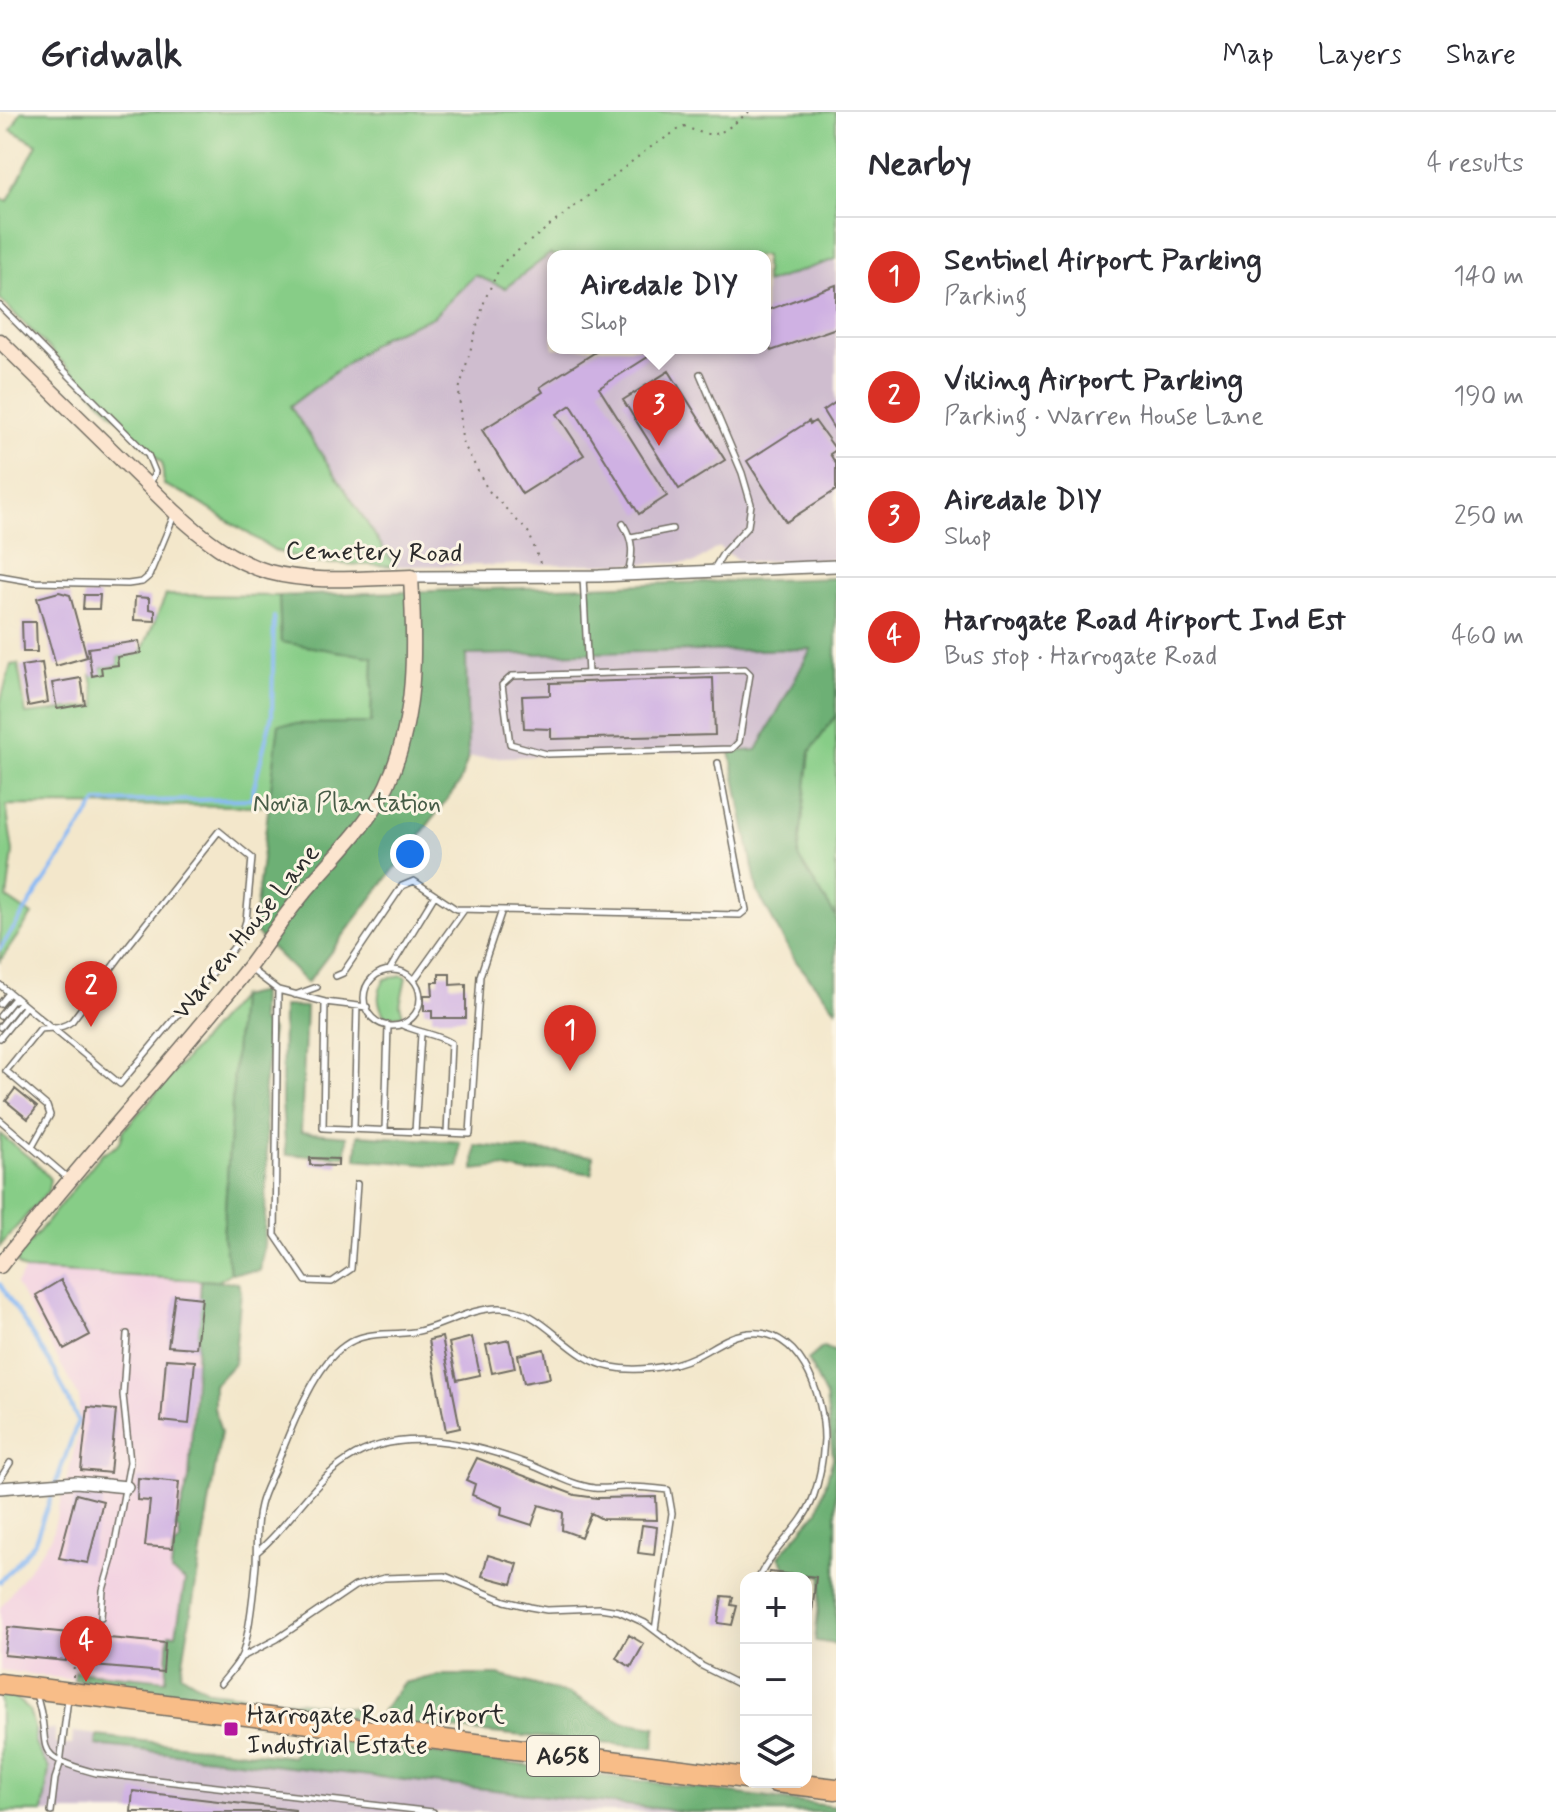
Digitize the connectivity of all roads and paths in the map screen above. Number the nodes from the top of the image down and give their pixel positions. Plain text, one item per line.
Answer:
1 (749, 112) edge
2 (0, 306) edge
3 (0, 341) edge
4 (700, 374) dead end
5 (149, 486) junction
6 (175, 512) junction
7 (623, 524) dead end
8 (672, 529) dead end
9 (631, 537) junction
10 (836, 566) edge
11 (712, 571) junction
12 (628, 575) junction
13 (0, 576) edge
14 (583, 576) junction
15 (411, 577) junction
16 (540, 577) junction
17 (588, 674) junction
18 (718, 763) dead end
19 (435, 895) junction
20 (465, 909) junction
21 (502, 910) junction
22 (248, 967) junction
23 (390, 970) junction
24 (336, 976) dead end
25 (414, 980) junction
26 (317, 987) dead end
27 (278, 990) junction
28 (10, 995) edge
29 (294, 995) junction
30 (325, 1002) junction
31 (0, 1004) edge
32 (357, 1006) junction
33 (367, 1007) junction
34 (0, 1016) edge
35 (401, 1024) junction
36 (388, 1025) junction
37 (0, 1027) edge
38 (51, 1028) junction
39 (421, 1034) junction
40 (0, 1038) edge
41 (0, 1063) edge
42 (7, 1070) junction
43 (0, 1120) edge
44 (354, 1129) junction
45 (385, 1130) junction
46 (415, 1132) junction
47 (447, 1133) junction
48 (32, 1147) junction
49 (70, 1180) junction
50 (357, 1184) dead end
51 (3, 1262) edge
52 (127, 1334) dead end
53 (10, 1463) dead end
54 (0, 1479) edge
55 (127, 1487) junction
56 (0, 1488) edge
57 (256, 1553) junction
58 (762, 1572) edge
59 (78, 1614) dead end
60 (101, 1617) dead end
61 (655, 1630) junction
62 (242, 1657) junction
63 (0, 1684) edge
64 (221, 1684) dead end
65 (740, 1685) edge
66 (33, 1688) junction
67 (70, 1694) junction
68 (60, 1764) junction
69 (740, 1777) edge
70 (812, 1785) edge
71 (836, 1789) edge
72 (51, 1812) edge
73 (433, 1812) edge

1 - 16 path
2 - 5 lane
3 - 5 street, Cemetery Road
4 - 11 lane
5 - 6 street, Cemetery Road
6 - 13 lane
6 - 15 street, Cemetery Road
7 - 9 lane
8 - 9 lane
9 - 12 lane
10 - 11 street, Cemetery Road
11 - 12 street, Cemetery Road
12 - 14 street, Cemetery Road
14 - 16 street, Cemetery Road
14 - 17 lane
15 - 16 street, Cemetery Road
15 - 22 street, Warren House Lane
17 - 17 lane
18 - 21 lane
19 - 20 lane
19 - 23 lane
19 - 24 lane
20 - 21 lane
20 - 25 lane
21 - 47 lane
22 - 27 lane
22 - 49 street, Warren House Lane
23 - 25 lane
23 - 33 lane
25 - 35 lane
26 - 29 lane
27 - 29 lane
27 - 50 lane
28 - 31 lane
28 - 34 lane
28 - 37 lane
28 - 38 lane
28 - 40 lane
29 - 30 lane
30 - 32 lane
30 - 44 lane
32 - 33 lane
32 - 44 lane
33 - 36 lane
35 - 36 lane
35 - 39 lane
36 - 45 lane
38 - 38 lane
38 - 42 lane
39 - 46 lane
39 - 47 lane
41 - 42 lane
42 - 48 lane
43 - 48 lane
44 - 45 lane
45 - 46 lane
46 - 47 lane
48 - 49 lane
49 - 51 street, Warren House Lane
52 - 55 lane
53 - 54 lane
55 - 56 street
55 - 60 lane
57 - 58 lane
57 - 61 lane
57 - 62 lane
59 - 67 path
61 - 62 lane
61 - 65 lane
62 - 64 lane
63 - 66 highway, A658
66 - 67 highway, A658
66 - 68 lane
67 - 68 lane
67 - 69 highway, A658
68 - 72 lane
68 - 73 lane
70 - 71 highway

